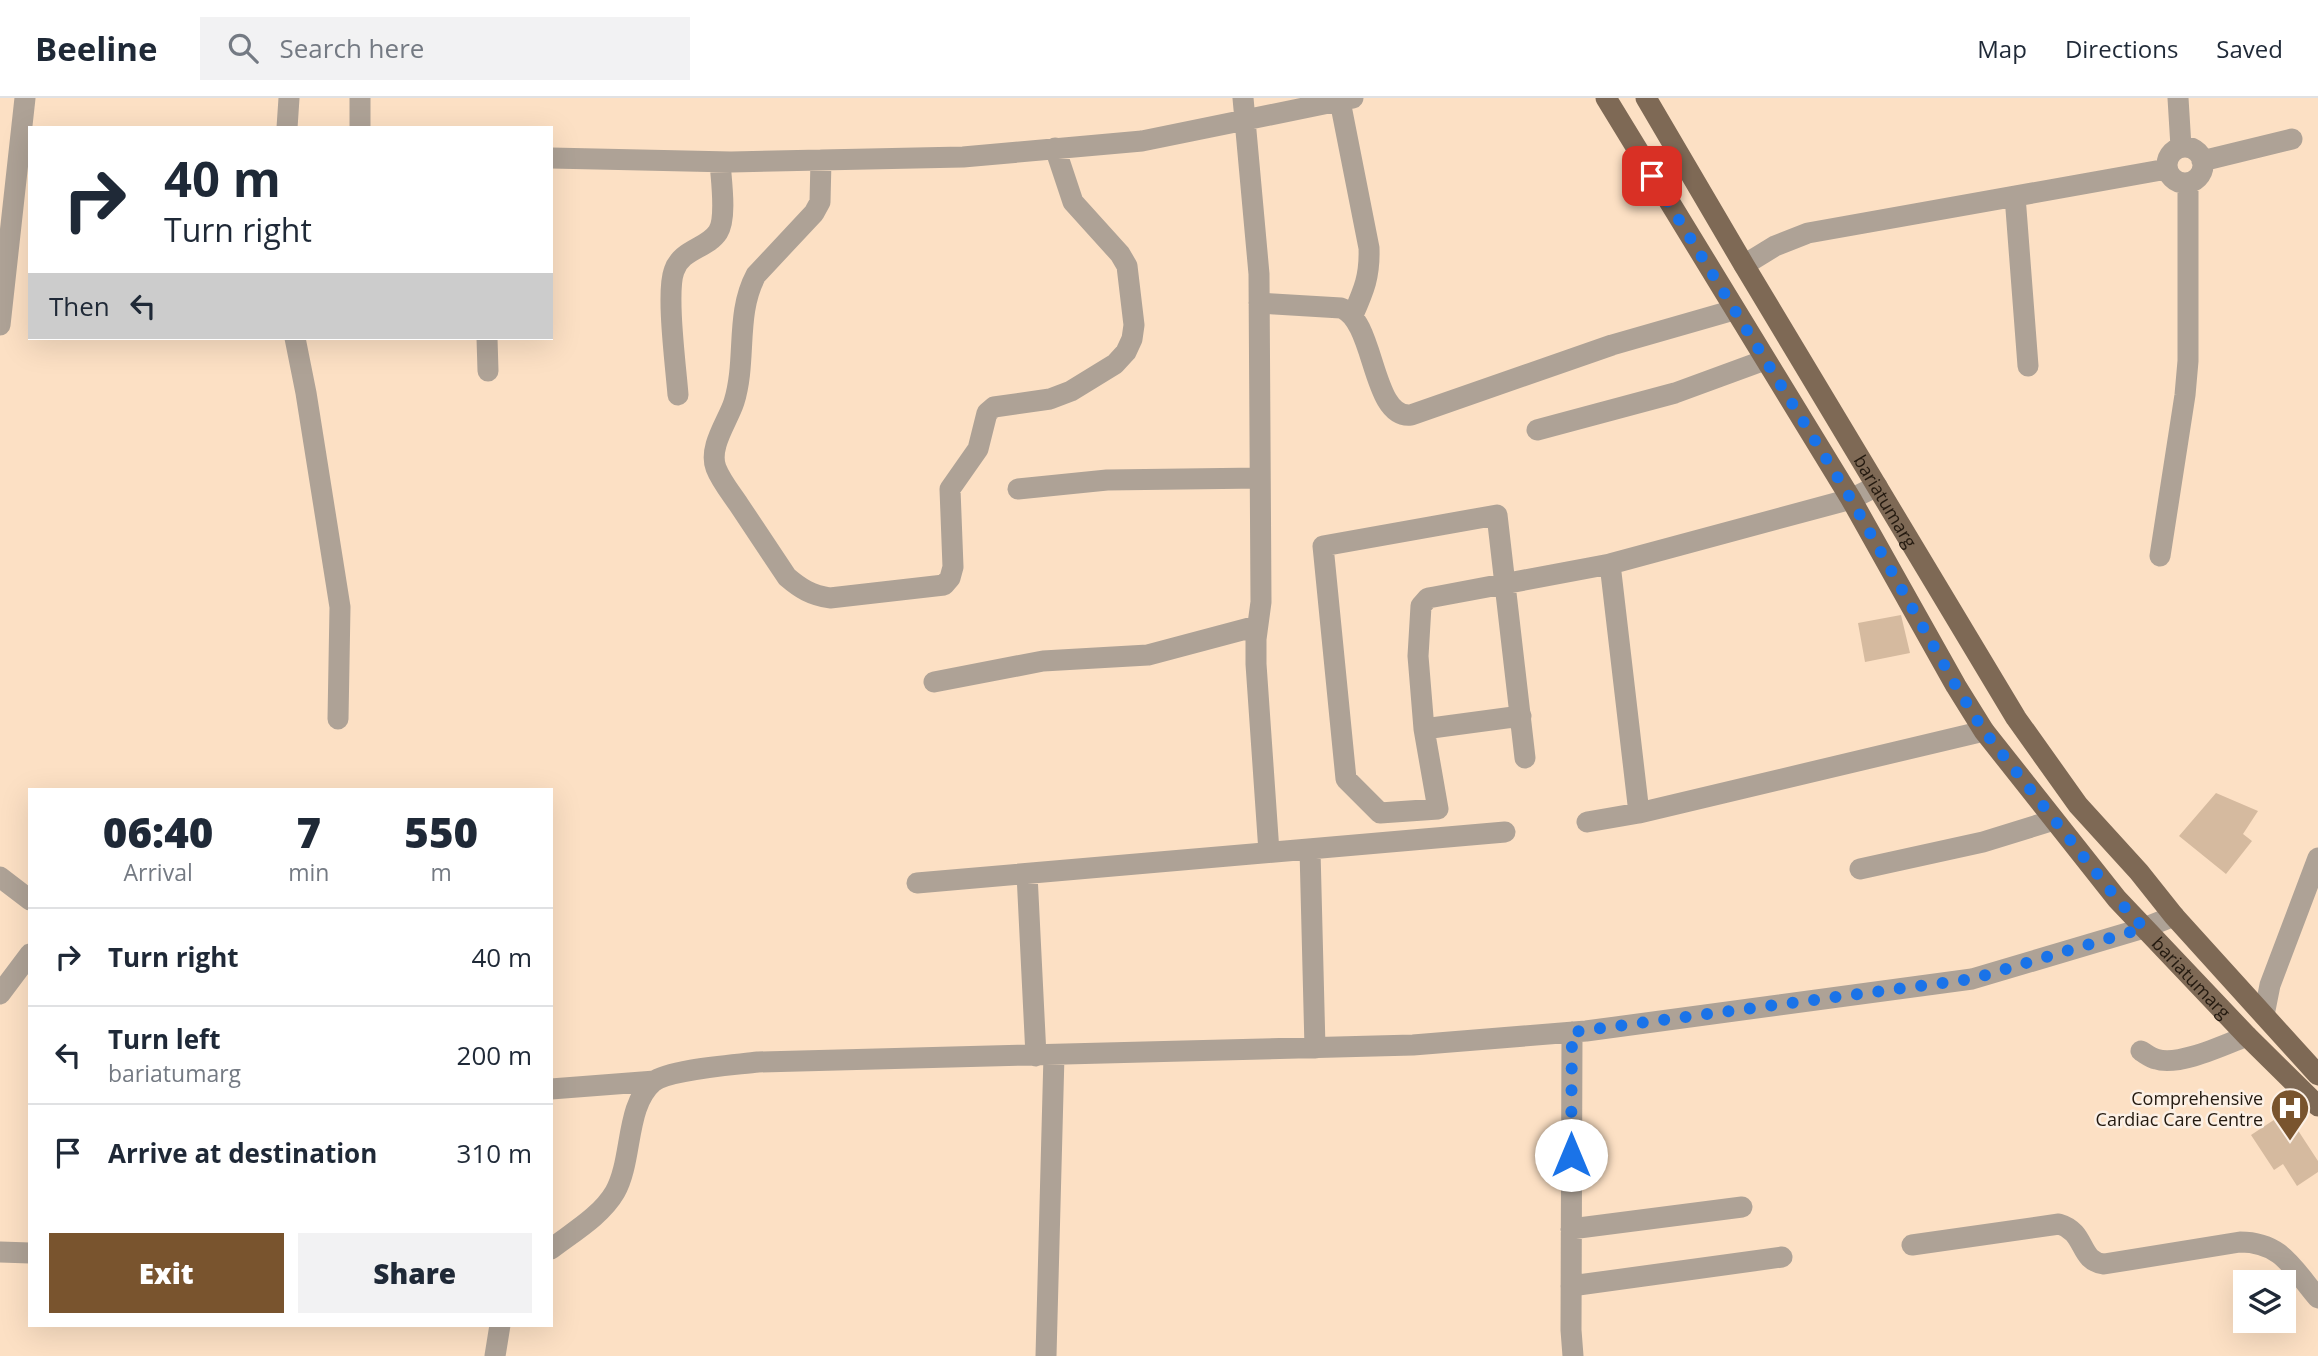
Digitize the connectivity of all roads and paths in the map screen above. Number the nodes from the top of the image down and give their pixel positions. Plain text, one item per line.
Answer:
1 (25, 98) edge
2 (289, 98) edge
3 (360, 98) edge
4 (1243, 98) edge
5 (1606, 98) edge
6 (1646, 98) edge
7 (2178, 98) edge
8 (1347, 100) edge
9 (1244, 121) junction
10 (287, 126) edge
11 (360, 126) edge
12 (2292, 139) dead end
13 (2181, 147) junction
14 (1055, 148) junction
15 (553, 158) edge
16 (821, 160) junction
17 (2202, 161) junction
18 (720, 162) junction
19 (2167, 169) junction
20 (2188, 183) junction
21 (2015, 196) junction
22 (1744, 265) junction
23 (1259, 303) junction
24 (1734, 310) junction
25 (1353, 315) junction
26 (0, 325) edge
27 (295, 340) edge
28 (487, 340) edge
29 (1765, 360) junction
30 (2028, 366) dead end
31 (488, 371) dead end
32 (678, 396) dead end
33 (1536, 430) dead end
34 (1260, 478) junction
35 (1877, 486) junction
36 (1018, 489) dead end
37 (1851, 499) junction
38 (2160, 556) dead end
39 (1610, 564) junction
40 (1506, 583) junction
41 (1257, 626) junction
42 (934, 682) dead end
43 (1521, 716) junction
44 (338, 719) dead end
45 (1424, 729) junction
46 (1984, 731) junction
47 (1525, 758) dead end
48 (1639, 813) junction
49 (2054, 820) junction
50 (1587, 822) dead end
51 (1505, 832) dead end
52 (1310, 850) junction
53 (1269, 852) junction
54 (2318, 858) edge
55 (1860, 869) dead end
56 (1027, 874) junction
57 (0, 877) edge
58 (917, 883) dead end
59 (28, 898) edge
60 (2174, 916) junction
61 (2144, 928) junction
62 (28, 957) edge
63 (0, 994) edge
64 (2264, 1015) junction
65 (1572, 1032) junction
66 (2247, 1037) junction
67 (1315, 1048) junction
68 (2141, 1051) dead end
69 (1045, 1056) junction
70 (2318, 1075) edge
71 (655, 1081) junction
72 (553, 1089) edge
73 (2318, 1106) edge
74 (1742, 1207) dead end
75 (1571, 1229) junction
76 (1913, 1245) dead end
77 (553, 1247) edge
78 (28, 1248) edge
79 (0, 1252) edge
80 (1782, 1256) dead end
81 (1571, 1286) junction
82 (2318, 1298) edge
83 (500, 1327) edge
84 (495, 1356) edge
85 (1046, 1356) edge
86 (1573, 1356) edge

1 - 26 street
2 - 10 street
3 - 11 street
4 - 9 street
5 - 24 main road, bariatumarg
6 - 22 main road, bariatumarg
7 - 13 street
8 - 9 street
8 - 25 street
9 - 14 street
9 - 23 street
12 - 17 street
13 - 17 street
13 - 19 street
14 - 16 street
14 - 16 street
15 - 18 street
16 - 18 street
17 - 20 street
18 - 32 street
19 - 20 street
19 - 21 street
20 - 38 street
21 - 22 street
21 - 30 street
22 - 35 main road, bariatumarg
23 - 25 street
23 - 34 street
24 - 25 street
24 - 29 main road, bariatumarg
27 - 44 street
28 - 31 street
29 - 33 street
29 - 37 main road, bariatumarg
34 - 36 street
34 - 41 street
35 - 37 street
35 - 60 main road, bariatumarg
37 - 39 street
37 - 46 main road, bariatumarg
39 - 40 street
39 - 48 street
40 - 43 street
40 - 45 street
40 - 45 street
41 - 42 street
41 - 53 street
43 - 45 street
43 - 47 street
46 - 48 street
46 - 49 main road, bariatumarg
48 - 50 street
49 - 55 street
49 - 61 main road, bariatumarg
51 - 52 street
52 - 53 street
52 - 67 street
53 - 56 street
54 - 64 street
56 - 58 street
56 - 69 street
57 - 59 street
60 - 61 street
60 - 64 main road, bariatumarg
61 - 65 street
61 - 66 main road, bariatumarg
62 - 63 street
64 - 70 main road, bariatumarg
65 - 67 street
65 - 75 street
66 - 68 street
66 - 73 main road, bariatumarg
67 - 69 street
69 - 71 street
69 - 85 street
71 - 72 street
71 - 77 street
74 - 75 street
75 - 81 street
76 - 82 street
78 - 79 street
80 - 81 street
81 - 86 street
83 - 84 street

